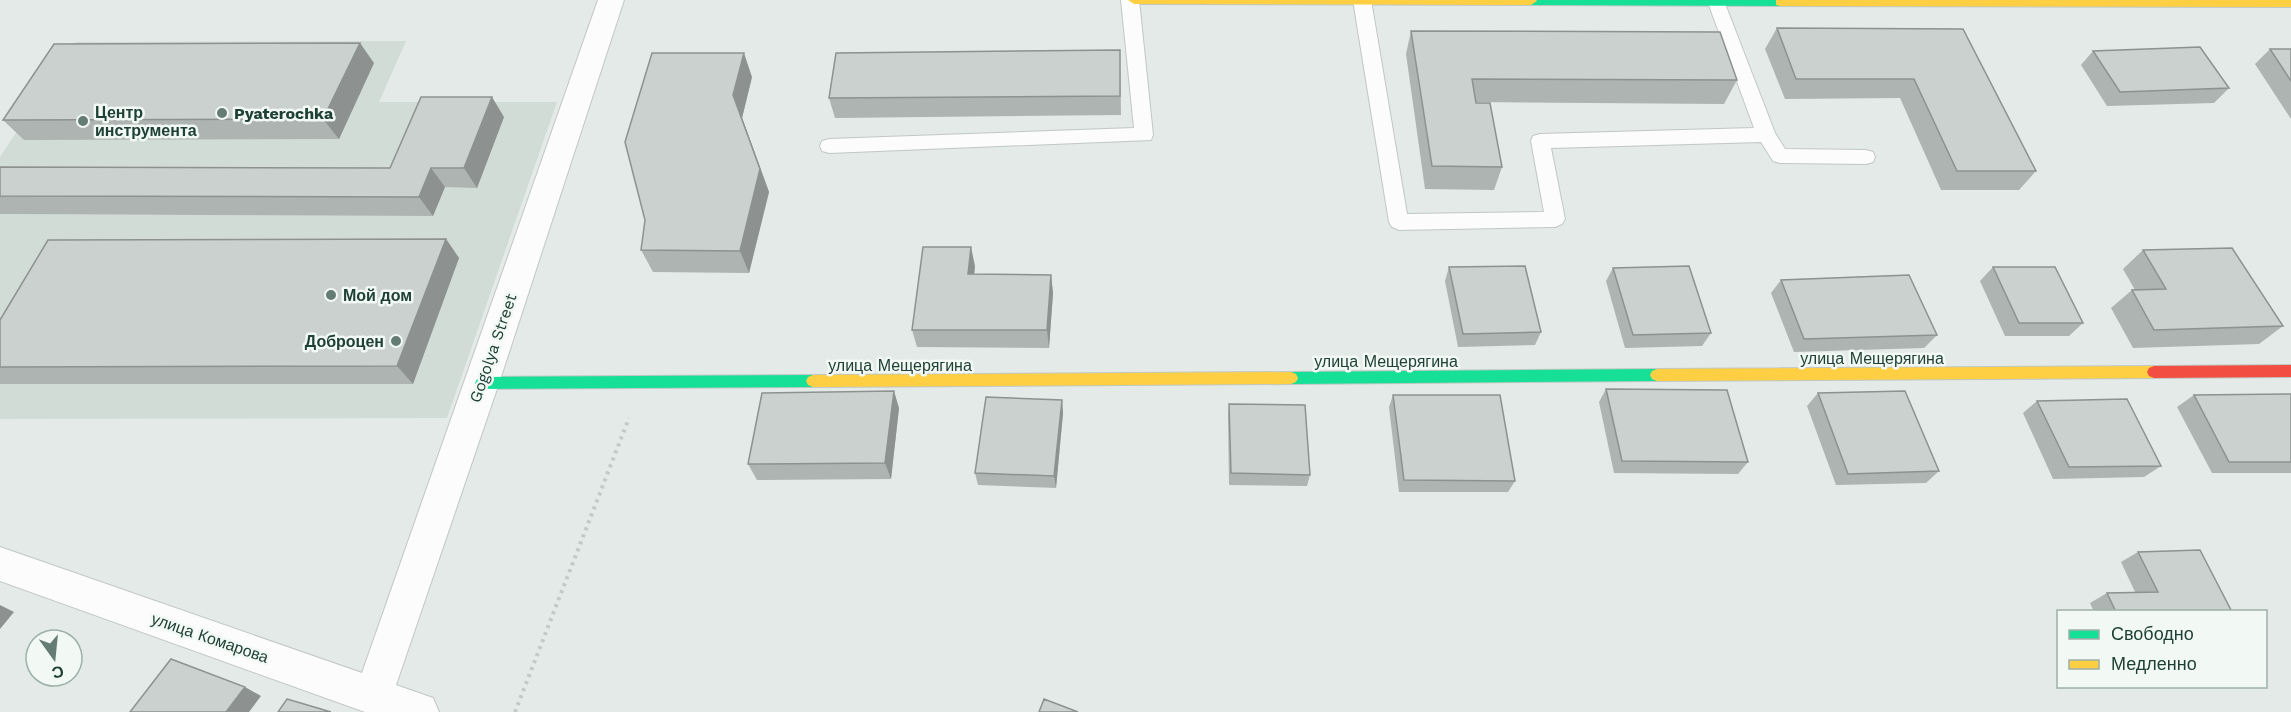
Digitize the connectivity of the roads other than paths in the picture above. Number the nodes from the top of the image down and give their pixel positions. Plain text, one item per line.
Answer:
1 (611, 0) edge
2 (1132, 0) edge
3 (1343, 0) edge
4 (1362, 0) edge
5 (1715, 1) edge
6 (1983, 1) edge
7 (2291, 3) edge
8 (1766, 135) junction
9 (829, 146) dead end
10 (1866, 157) dead end
11 (2291, 371) edge
12 (482, 383) junction
13 (0, 564) edge
14 (373, 696) junction
15 (419, 712) edge

1 - 12 street, Gogolya Street
2 - 3 street
2 - 9 lane
3 - 4 street
4 - 5 street
4 - 8 lane
5 - 6 street
5 - 8 lane
6 - 7 street
8 - 10 lane
11 - 12 street, улица Мещерягина
12 - 14 street, Gogolya Street
13 - 14 street, улица Комарова
14 - 15 street, улица Комарова

